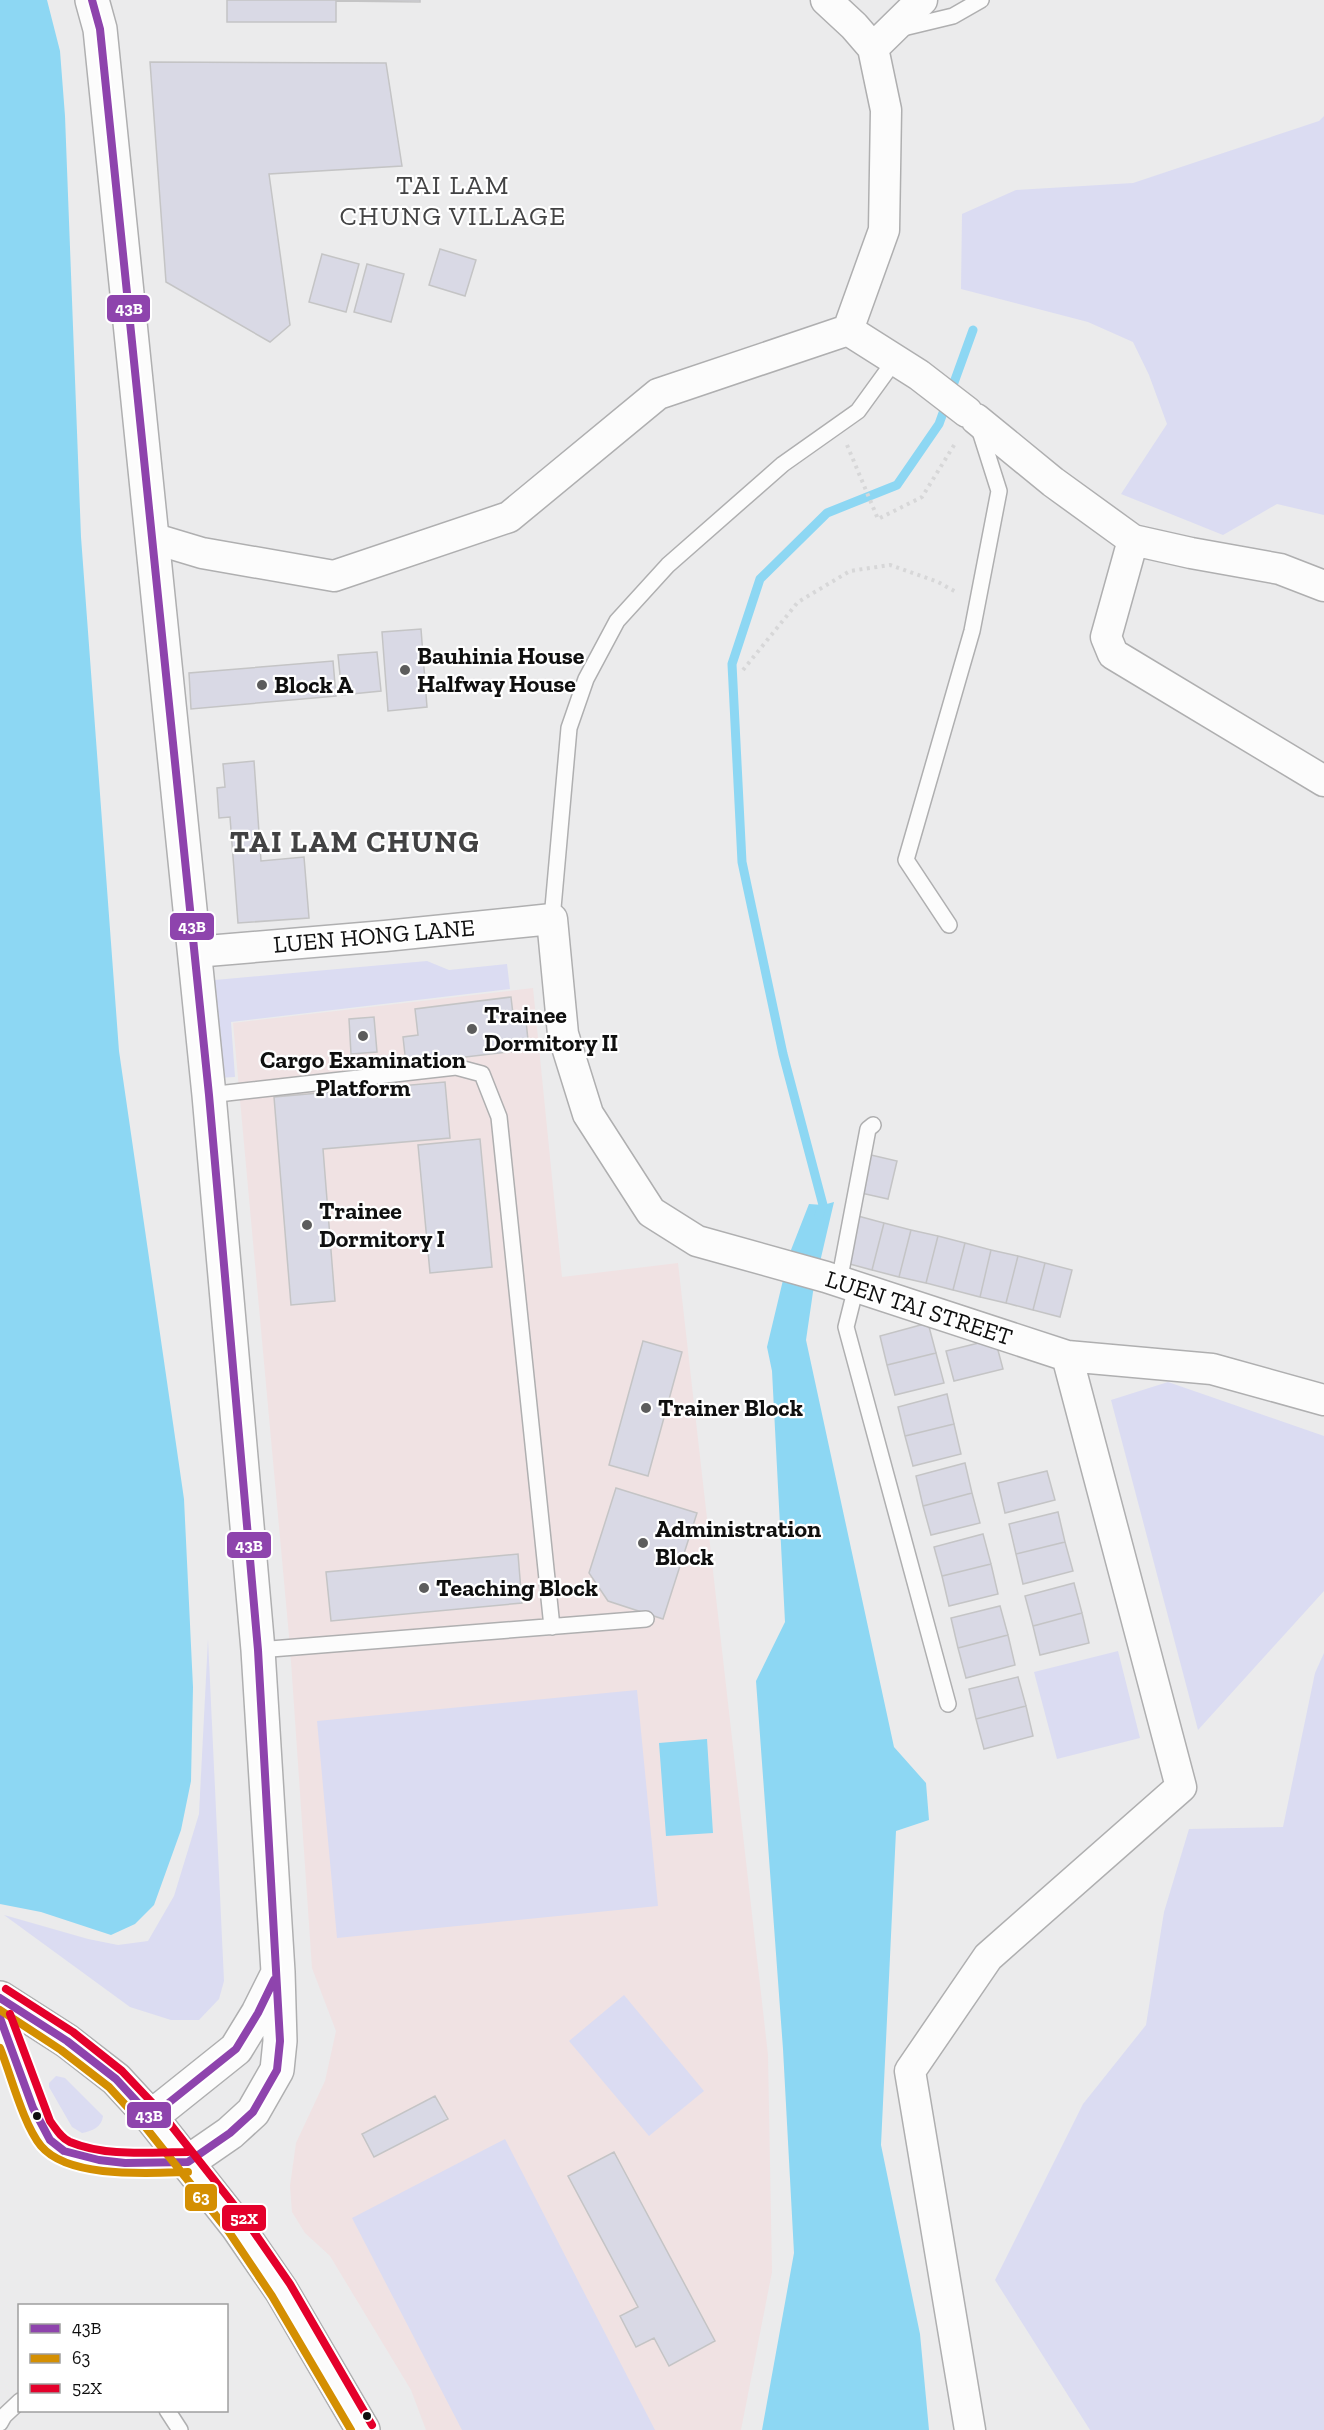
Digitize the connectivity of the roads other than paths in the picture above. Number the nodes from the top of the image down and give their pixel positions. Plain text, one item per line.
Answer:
1 (92, 0) edge
2 (826, 0) edge
3 (922, 0) edge
4 (981, 0) edge
5 (882, 40) junction
6 (848, 330) junction
7 (907, 368) junction
8 (974, 420) junction
9 (152, 538) junction
10 (1133, 540) junction
11 (1324, 586) edge
12 (1324, 781) edge
13 (552, 919) junction
14 (949, 925) dead end
15 (195, 952) junction
16 (209, 1095) junction
17 (873, 1125) dead end
18 (840, 1282) junction
19 (1067, 1356) junction
20 (1324, 1401) edge
21 (646, 1619) dead end
22 (552, 1627) junction
23 (258, 1650) junction
24 (948, 1704) dead end
25 (278, 1972) junction
26 (0, 1998) edge
27 (0, 2019) edge
28 (151, 2117) junction
29 (188, 2162) junction
30 (18, 2403) edge
31 (168, 2412) edge
32 (0, 2423) edge
33 (180, 2430) edge
34 (363, 2430) edge
35 (970, 2430) edge

1 - 9 street
2 - 5 street
3 - 5 street
4 - 5 lane
5 - 6 street
6 - 7 street
6 - 9 street
7 - 8 street
7 - 13 lane
8 - 10 street
8 - 14 lane
9 - 15 street
10 - 11 street
10 - 12 street
13 - 15 street, LUEN HONG LANE
13 - 18 street, LUEN TAI STREET
15 - 16 street
16 - 22 lane
16 - 23 street
17 - 18 lane
18 - 19 street, LUEN TAI STREET
18 - 24 lane
19 - 20 street, LUEN TAI STREET
19 - 35 street
21 - 22 lane
22 - 23 lane
23 - 25 street
25 - 28 street
25 - 29 street
26 - 28 street
27 - 29 lane
28 - 29 street
29 - 34 street
30 - 32 lane
31 - 33 lane

